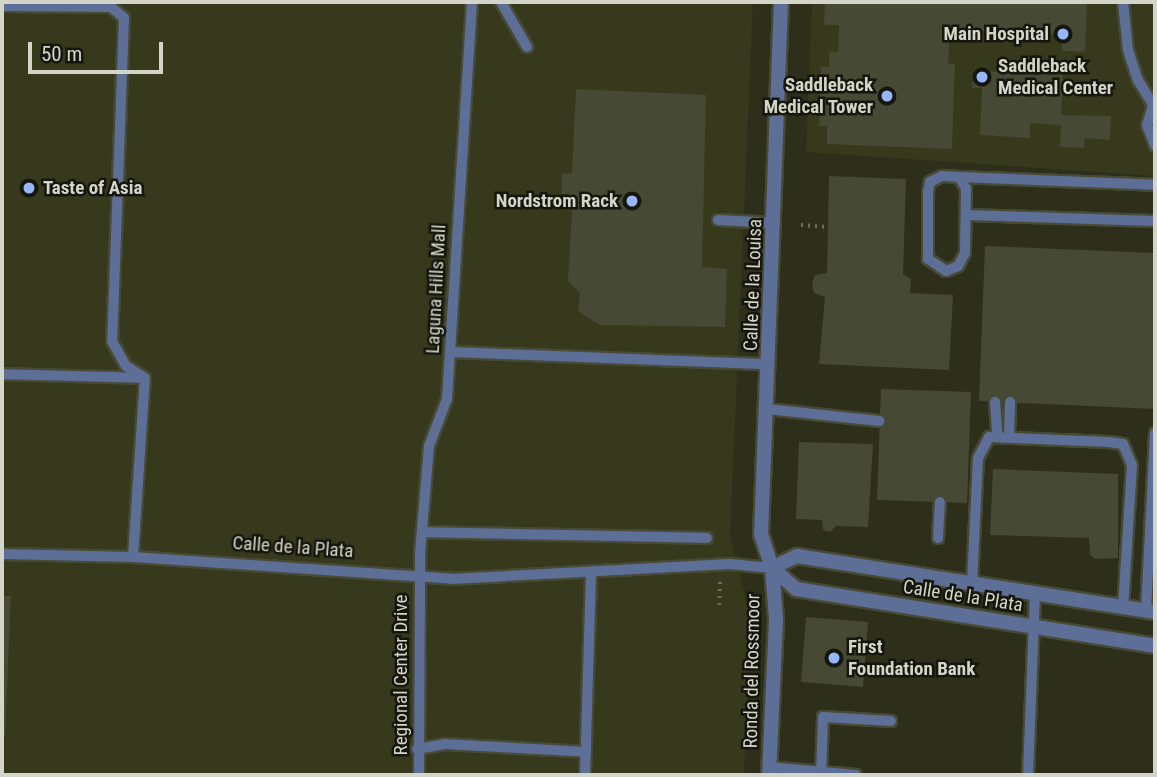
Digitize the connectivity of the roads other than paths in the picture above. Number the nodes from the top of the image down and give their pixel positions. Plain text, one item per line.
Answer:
1 (472, 2) edge
2 (501, 2) edge
3 (781, 2) edge
4 (1123, 2) edge
5 (2, 6) edge
6 (527, 47) dead end
7 (1154, 101) edge
8 (1155, 146) edge
9 (959, 177) junction
10 (1155, 185) edge
11 (967, 215) junction
12 (718, 220) dead end
13 (1155, 221) edge
14 (775, 223) junction
15 (450, 352) junction
16 (769, 364) junction
17 (2, 374) edge
18 (145, 378) junction
19 (995, 402) dead end
20 (1010, 402) dead end
21 (767, 409) junction
22 (879, 421) dead end
23 (1155, 433) edge
24 (1003, 435) junction
25 (940, 502) dead end
26 (423, 532) junction
27 (707, 538) dead end
28 (939, 538) dead end
29 (2, 554) edge
30 (133, 557) junction
31 (772, 568) junction
32 (591, 572) junction
33 (419, 574) junction
34 (972, 584) junction
35 (1035, 592) junction
36 (1123, 608) junction
37 (1151, 611) edge
38 (1033, 626) junction
39 (1155, 646) edge
40 (891, 721) dead end
41 (418, 749) junction
42 (586, 752) junction
43 (769, 771) edge
44 (419, 775) edge
45 (585, 775) edge
46 (821, 775) edge
47 (856, 775) edge
48 (1028, 775) edge

1 - 15 lane, Laguna Hills Mall
2 - 6 lane
3 - 14 street, Calle de la Louisa
4 - 7 lane
5 - 18 lane
7 - 8 lane
9 - 10 lane
9 - 11 lane
9 - 11 lane
11 - 13 lane
12 - 14 lane
14 - 16 street, Calle de la Louisa
15 - 16 lane
15 - 26 lane, Laguna Hills Mall
16 - 21 street, Calle de la Louisa
17 - 18 lane
18 - 30 lane
19 - 24 lane
20 - 24 lane
21 - 22 lane
21 - 31 street, Calle de la Louisa
23 - 37 lane
24 - 34 lane
24 - 36 lane
25 - 28 lane
26 - 27 lane
26 - 33 lane, Laguna Hills Mall
29 - 30 lane, Calle de la Plata
30 - 33 lane, Calle de la Plata
31 - 32 lane, Calle de la Plata
31 - 34 street, Calle de la Plata
31 - 38 street, Calle de la Plata
31 - 43 street, Ronda del Rossmoor
32 - 33 lane, Calle de la Plata
32 - 42 lane
33 - 41 lane, Regional Center Drive
34 - 35 street, Calle de la Plata
35 - 36 street, Calle de la Plata
35 - 38 lane
36 - 37 street, Calle de la Plata
38 - 39 street, Calle de la Plata
38 - 48 lane
40 - 46 lane
41 - 42 lane
41 - 44 lane, Regional Center Drive
42 - 45 lane
43 - 46 lane
46 - 47 lane

